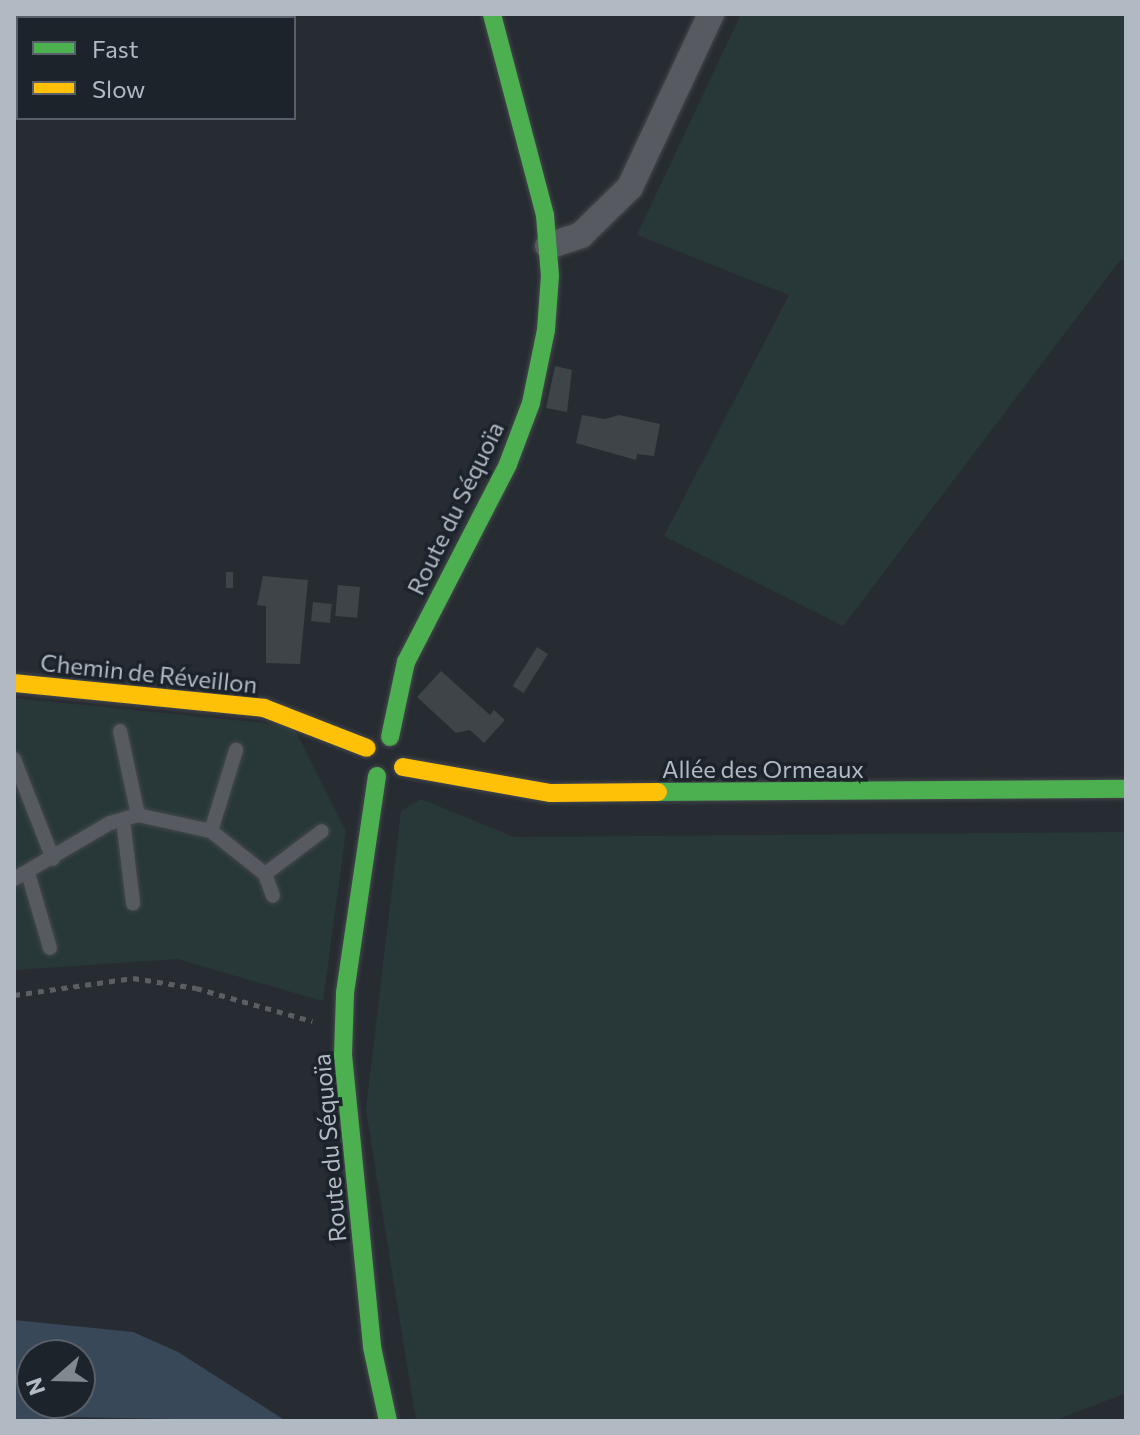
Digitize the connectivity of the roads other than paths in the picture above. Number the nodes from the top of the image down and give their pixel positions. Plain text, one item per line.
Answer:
1 (492, 14) edge
2 (711, 14) edge
3 (548, 246) junction
4 (14, 683) edge
5 (120, 731) dead end
6 (390, 737) junction
7 (367, 748) junction
8 (236, 750) dead end
9 (14, 759) edge
10 (403, 767) junction
11 (377, 776) junction
12 (1126, 789) edge
13 (130, 817) junction
14 (211, 831) junction
15 (322, 831) dead end
16 (53, 859) junction
17 (265, 874) junction
18 (21, 876) edge
19 (273, 896) dead end
20 (133, 903) dead end
21 (50, 948) dead end
22 (388, 1421) edge

1 - 3 street, Route du Séquoïa
2 - 3 street
3 - 6 street, Route du Séquoïa
4 - 7 street, Chemin de Réveillon
5 - 13 lane
6 - 7 street
6 - 10 street
7 - 11 street
8 - 14 lane
9 - 16 lane
10 - 11 street
10 - 12 street, Allée des Ormeaux
11 - 22 street, Route du Séquoïa
13 - 14 lane
13 - 16 lane
13 - 20 lane
14 - 17 lane
15 - 17 lane
16 - 18 lane
17 - 19 lane
18 - 21 lane

